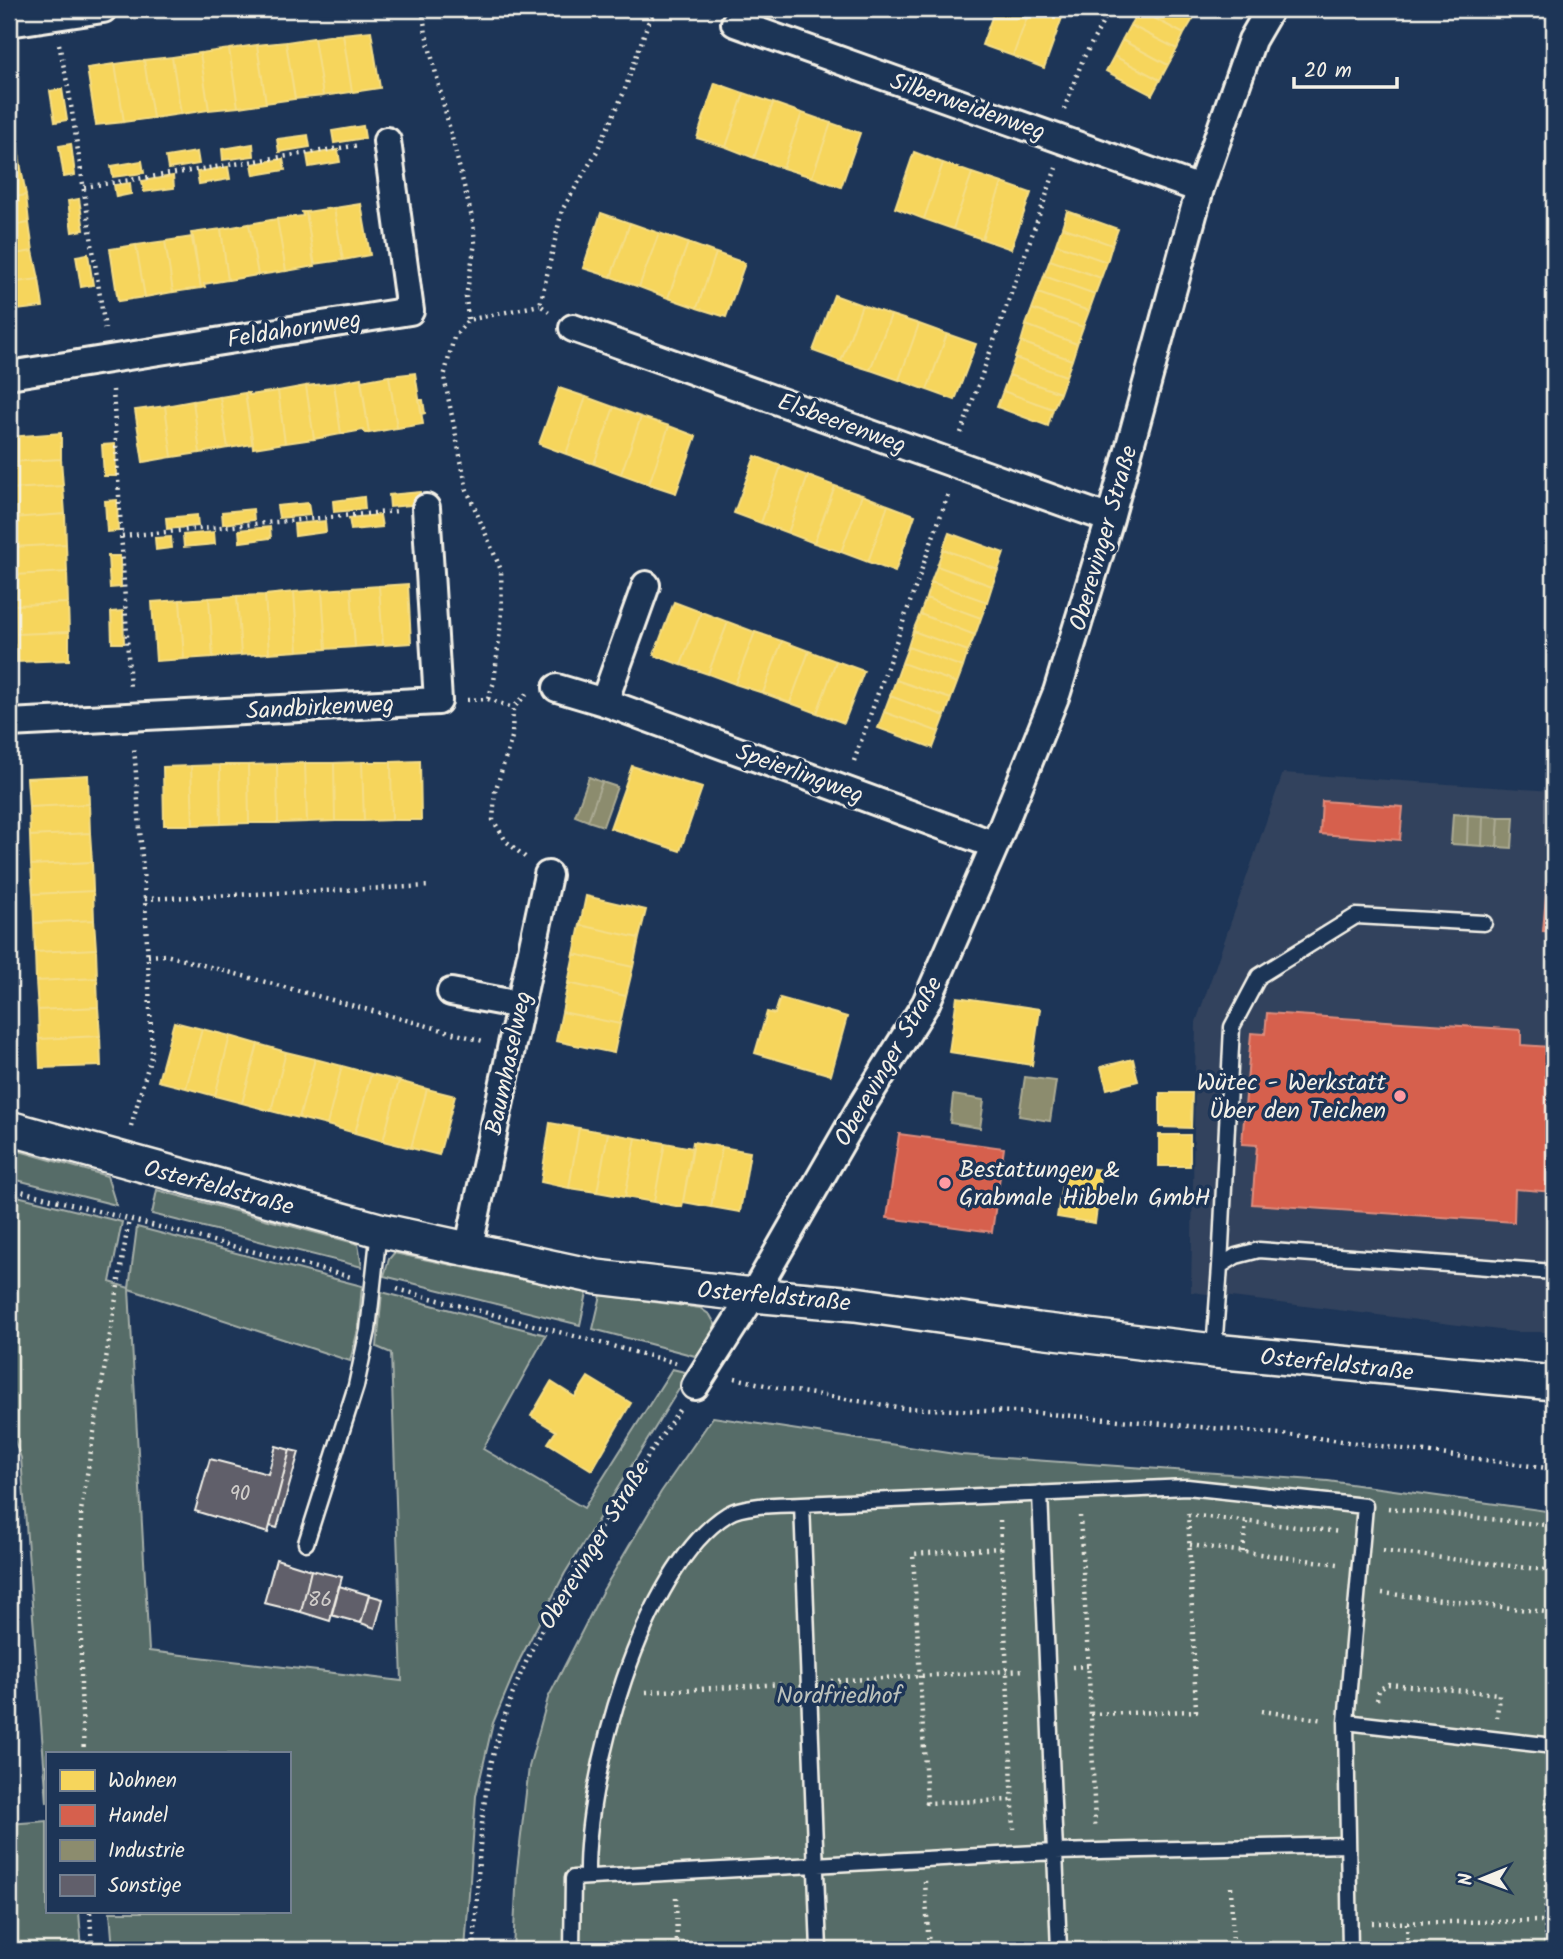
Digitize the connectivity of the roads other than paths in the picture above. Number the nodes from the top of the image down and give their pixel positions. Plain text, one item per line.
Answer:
1 (103, 9) edge
2 (1270, 9) edge
3 (9, 23) edge
4 (735, 23) dead end
5 (387, 141) road end
6 (1200, 189) junction
7 (573, 328) road end
8 (9, 375) edge
9 (416, 509) road end
10 (1110, 519) junction
11 (646, 585) dead end
12 (557, 688) dead end
13 (604, 702) junction
14 (9, 723) edge
15 (995, 845) junction
16 (548, 876) road end
17 (1484, 923) dead end
18 (452, 992) dead end
19 (520, 1005) junction
20 (9, 1128) edge
21 (379, 1230) junction
22 (468, 1251) junction
23 (1220, 1266) junction
24 (1554, 1272) edge
25 (753, 1295) junction
26 (1214, 1351) junction
27 (700, 1378) road end
28 (1554, 1383) edge
29 (1040, 1493) junction
30 (802, 1504) junction
31 (306, 1543) dead end
32 (1346, 1723) junction
33 (1551, 1746) edge
34 (1348, 1846) junction
35 (1055, 1852) junction
36 (815, 1866) junction
37 (587, 1877) junction
38 (572, 1950) edge
39 (819, 1950) edge
40 (1059, 1950) edge
41 (1350, 1950) edge

1 - 3 street
2 - 6 street, Oberevinger Straße
4 - 6 street, Silberweidenweg
5 - 8 street, Feldahornweg
6 - 10 street, Oberevinger Straße
7 - 10 street, Elsbeerenweg
9 - 14 street, Sandbirkenweg
10 - 15 street, Oberevinger Straße
11 - 13 street
12 - 13 street, Speierlingweg
13 - 15 street, Speierlingweg
15 - 25 street, Oberevinger Straße
16 - 19 street, Baumhaselweg
17 - 23 lane
18 - 19 street
19 - 22 street, Baumhaselweg
20 - 21 street, Osterfeldstraße
21 - 22 street, Osterfeldstraße
21 - 31 lane
22 - 25 street, Osterfeldstraße
23 - 24 lane
23 - 26 lane
25 - 26 street, Osterfeldstraße
25 - 27 street, Oberevinger Straße
26 - 28 street, Osterfeldstraße
29 - 30 lane
29 - 32 lane
29 - 35 lane
30 - 36 lane
30 - 37 lane
32 - 33 lane
32 - 34 lane
34 - 35 lane
34 - 41 lane
35 - 36 lane
35 - 40 lane
36 - 37 lane
36 - 39 lane
37 - 38 lane

